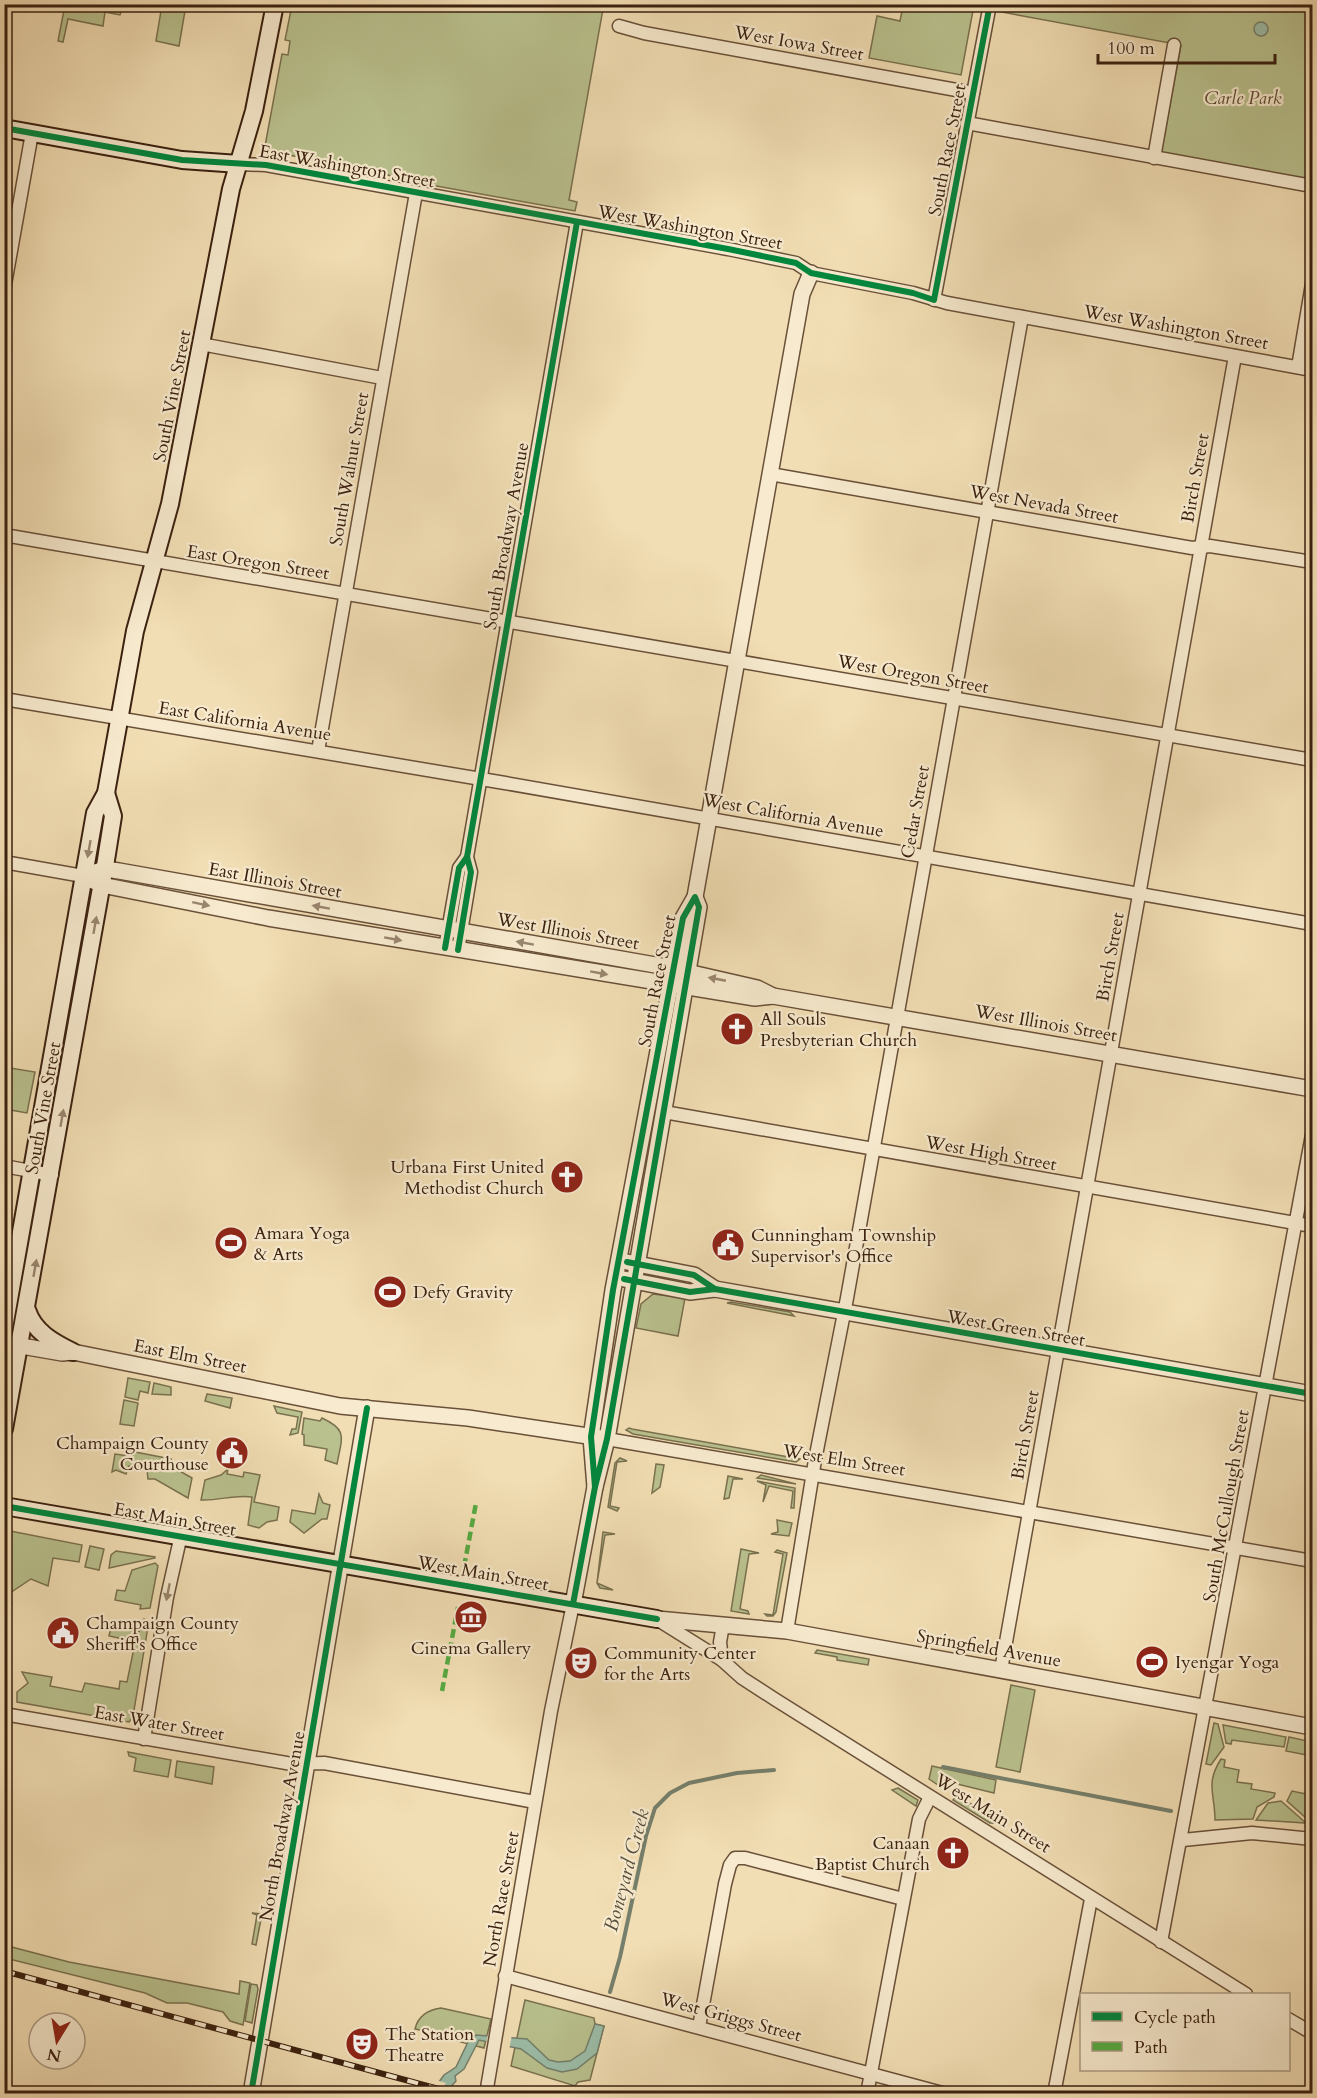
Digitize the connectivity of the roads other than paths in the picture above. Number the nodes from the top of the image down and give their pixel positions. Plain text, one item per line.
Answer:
1 (274, 4) edge
2 (990, 4) edge
3 (619, 26) dead end
4 (1174, 45) dead end
5 (973, 93) junction
6 (967, 123) junction
7 (4, 128) edge
8 (32, 133) junction
9 (1154, 158) junction
10 (239, 164) junction
11 (1312, 186) edge
12 (416, 193) junction
13 (577, 222) junction
14 (811, 273) junction
15 (1312, 284) edge
16 (4, 290) edge
17 (934, 300) junction
18 (1022, 317) junction
19 (201, 344) junction
20 (1235, 356) junction
21 (1298, 368) junction
22 (1312, 370) edge
23 (382, 378) junction
24 (770, 474) junction
25 (987, 513) junction
26 (4, 535) edge
27 (1201, 547) junction
28 (153, 562) junction
29 (1312, 562) edge
30 (346, 594) junction
31 (507, 621) junction
32 (736, 662) junction
33 (4, 699) edge
34 (954, 699) junction
35 (119, 719) junction
36 (1167, 735) junction
37 (318, 751) junction
38 (1312, 760) edge
39 (480, 778) junction
40 (106, 793) junction
41 (707, 818) junction
42 (926, 857) junction
43 (4, 862) edge
44 (83, 876) junction
45 (104, 877) junction
46 (171, 881) junction
47 (1139, 894) junction
48 (168, 897) junction
49 (1312, 924) edge
50 (454, 930) junction
51 (452, 949) junction
52 (68, 965) junction
53 (87, 969) junction
54 (679, 978) junction
55 (896, 1016) junction
56 (1110, 1054) junction
57 (46, 1087) junction
58 (1312, 1089) edge
59 (66, 1090) junction
60 (664, 1112) junction
61 (1312, 1135) edge
62 (872, 1150) junction
63 (4, 1166) edge
64 (32, 1171) junction
65 (52, 1175) junction
66 (1087, 1188) junction
67 (1295, 1223) junction
68 (1312, 1226) edge
69 (619, 1261) junction
70 (636, 1264) junction
71 (615, 1277) junction
72 (633, 1281) junction
73 (715, 1289) junction
74 (27, 1310) junction
75 (843, 1313) junction
76 (4, 1328) edge
77 (13, 1345) edge
78 (1057, 1350) junction
79 (73, 1352) junction
80 (1266, 1386) junction
81 (1312, 1394) edge
82 (368, 1408) junction
83 (4, 1429) edge
84 (591, 1437) junction
85 (607, 1439) junction
86 (813, 1474) junction
87 (595, 1487) junction
88 (4, 1506) edge
89 (1030, 1511) junction
90 (181, 1535) junction
91 (1236, 1548) junction
92 (1312, 1561) edge
93 (340, 1563) junction
94 (573, 1604) junction
95 (657, 1619) junction
96 (723, 1625) junction
97 (787, 1631) junction
98 (722, 1660) junction
99 (1001, 1670) junction
100 (1207, 1707) junction
101 (551, 1711) joint
102 (4, 1714) edge
103 (1312, 1727) edge
104 (144, 1739) junction
105 (308, 1764) junction
106 (930, 1797) junction
107 (535, 1802) junction
108 (1183, 1839) junction
109 (1312, 1839) edge
110 (903, 1899) junction
111 (1091, 1899) junction
112 (1161, 1942) junction
113 (506, 1976) junction
114 (1243, 1993) edge
115 (1290, 2020) edge
116 (699, 2027) junction
117 (1312, 2033) edge
118 (871, 2072) junction
119 (251, 2094) edge
120 (486, 2094) edge
121 (867, 2094) edge
122 (946, 2094) edge
123 (1054, 2094) edge

1 - 10 main road, South Vine Street
2 - 5 street, South Race Street
3 - 5 street, West Iowa Street
4 - 9 street
5 - 6 street, South Race Street
6 - 9 street
6 - 17 street, South Race Street
7 - 8 main road, East Washington Street
8 - 10 main road, East Washington Street
8 - 16 street
9 - 11 street
10 - 12 street, East Washington Street
10 - 19 main road, South Vine Street
12 - 13 street, East Washington Street
12 - 23 street, South Walnut Street
13 - 14 street, West Washington Street
13 - 31 street, South Broadway Avenue
14 - 17 street, West Washington Street
14 - 24 street, South Race Street
15 - 21 street
17 - 18 street, West Washington Street
18 - 20 street, West Washington Street
18 - 25 street, Cedar Street
19 - 23 street
19 - 28 main road, South Vine Street
20 - 21 street, West Washington Street
20 - 27 street, Birch Street
21 - 22 street, West Washington Street
23 - 30 street, South Walnut Street
24 - 25 street, West Nevada Street
24 - 32 street, South Race Street
25 - 27 street, West Nevada Street
25 - 34 street, Cedar Street
26 - 28 street, East Oregon Street
27 - 29 street, West Nevada Street
27 - 36 street, Birch Street
28 - 30 street, East Oregon Street
28 - 35 main road, South Vine Street
30 - 31 street, East Oregon Street
30 - 37 street, South Walnut Street
31 - 32 street, West Oregon Street
31 - 39 street, South Broadway Avenue
32 - 34 street, West Oregon Street
32 - 41 street, South Race Street
33 - 35 street, East California Avenue
34 - 36 street, West Oregon Street
34 - 42 street, Cedar Street
35 - 37 street, East California Avenue
35 - 40 main road, South Vine Street
36 - 38 street, West Oregon Street
36 - 47 street, Birch Street
37 - 39 street, East California Avenue
39 - 41 street, West California Avenue
39 - 50 street, South Broadway Avenue
40 -> 44 main road, South Vine Street
40 - 45 main road, South Vine Street
41 - 42 street, West California Avenue
41 - 54 street, South Race Street
42 - 47 street, West California Avenue
42 - 55 street, Cedar Street
43 - 44 street, East Illinois Street
44 - 45 street, East Illinois Street
44 - 52 main road, South Vine Street
45 - 46 street, East Illinois Street
45 - 48 street, East Illinois Street
53 -> 45 main road, South Vine Street
46 - 48 street
50 -> 46 street, East Illinois Street
47 - 49 street, West California Avenue
47 - 56 street, Birch Street
48 -> 51 street, East Illinois Street
50 - 51 street, South Broadway Avenue
54 -> 50 street, West Illinois Street
51 -> 54 street, West Illinois Street
52 - 53 main road
52 - 57 main road, South Vine Street
53 - 59 main road, South Vine Street
54 - 55 street, West Illinois Street
54 - 60 street, South Race Street
54 - 69 street, South Race Street
55 - 56 street, West Illinois Street
55 - 62 street, Cedar Street
56 - 58 street, West Illinois Street
56 - 66 street, Birch Street
57 - 59 main road
57 - 64 main road, South Vine Street
65 -> 59 main road, South Vine Street
60 - 62 street, West High Street
60 - 70 street, South Race Street
61 - 67 street, South McCullough Street
62 - 66 street, West High Street
62 - 75 street, Cedar Street
63 - 64 street
64 - 65 street
64 - 76 main road, South Vine Street
74 -> 65 main road, South Vine Street
66 - 67 street, West High Street
66 - 78 street, Birch Street
67 - 68 street, West High Street
67 - 80 street, South McCullough Street
69 - 70 street, West Green Street
69 - 71 street, South Race Street
70 - 72 street, South Race Street
70 - 73 street, West Green Street
71 - 72 street, West Green Street
71 - 84 street, South Race Street
72 - 73 street, West Green Street
72 - 85 street, South Race Street
73 - 75 street, West Green Street
74 - 77 main road, South Vine Street
74 - 79 main road
75 - 78 street, West Green Street
75 - 86 street, Cedar Street
77 - 79 street, East Elm Street
77 - 83 main road, South Vine Street
78 - 80 street, West Green Street
78 - 89 street, Birch Street
79 - 82 street, East Elm Street
80 - 81 street, West Green Street
80 - 91 street, South McCullough Street
82 - 84 street, West Elm Street
82 - 93 street
84 - 85 street, West Elm Street
84 - 87 street, South Race Street
85 - 86 street, West Elm Street
85 - 87 street, South Race Street
86 - 89 street, West Elm Street
86 - 97 street, Cedar Street
87 - 94 street, South Race Street
88 - 90 main road, East Main Street
89 - 91 street, West Elm Street
89 - 99 street, Birch Street
90 - 93 main road, East Main Street
90 -> 104 street
91 - 92 street, West Elm Street
91 - 100 street, South McCullough Street
93 - 94 main road, West Main Street
93 - 105 street, North Broadway Avenue
94 - 95 main road, West Main Street
94 - 101 street, South Race Street
95 - 96 street, Springfield Avenue
95 - 98 street, West Main Street
96 - 97 street, Springfield Avenue
96 - 98 street
97 - 99 street, Springfield Avenue
98 - 106 street, West Main Street
99 - 100 street, Springfield Avenue
100 - 103 street, Springfield Avenue
100 - 108 street, South McCullough Street
101 - 107 street, North Race Street
102 - 104 street, East Water Street
104 - 105 street, East Water Street
105 - 107 street, East Water Street
105 - 119 street, North Broadway Avenue
106 - 110 street
106 - 111 street, West Main Street
107 - 113 street, North Race Street
108 - 109 street
108 - 112 street, South McCullough Street
110 - 116 street
110 - 118 street
111 - 112 street, West Main Street
111 - 123 street
112 - 114 street, West Main Street
113 - 116 street, West Griggs Street
113 - 120 street, North Race Street
115 - 117 street
116 - 118 street, West Griggs Street
118 - 121 street
118 - 122 street, West Griggs Street

